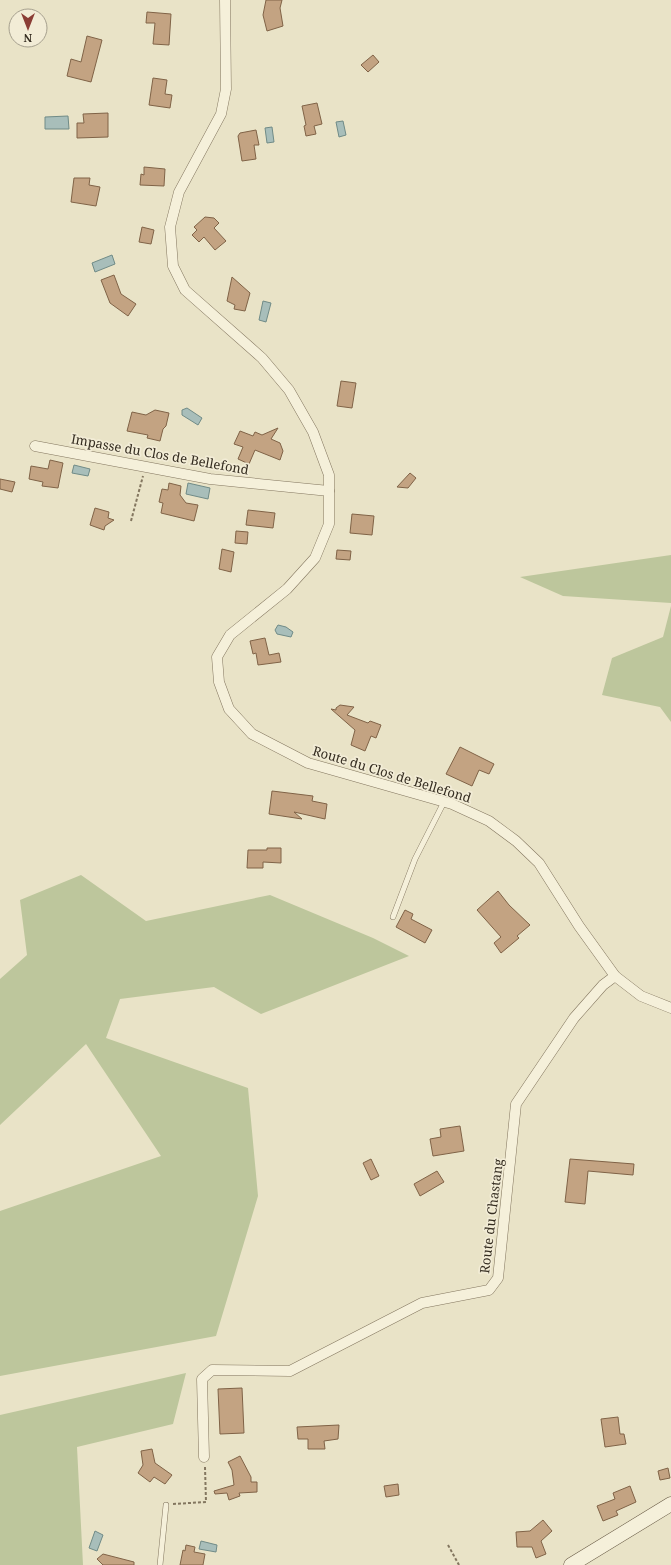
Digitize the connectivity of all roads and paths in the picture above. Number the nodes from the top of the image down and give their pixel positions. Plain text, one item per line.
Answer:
1 (225, 0) edge
2 (35, 446) dead end
3 (146, 467) junction
4 (329, 491) junction
5 (131, 521) dead end
6 (444, 802) junction
7 (393, 917) dead end
8 (614, 976) junction
9 (671, 1008) edge
10 (204, 1457) joint
11 (671, 1504) edge
12 (166, 1505) joint
13 (448, 1545) dead end
14 (160, 1565) edge
15 (460, 1565) edge
16 (571, 1565) edge

1 - 4 street, Route du Clos de Bellefond
2 - 3 street, Impasse du Clos de Bellefond
3 - 4 street, Impasse du Clos de Bellefond
3 - 5 path
4 - 6 street, Route du Clos de Bellefond
6 - 7 lane
6 - 8 street, Route du Clos de Bellefond
8 - 9 street
8 - 10 street, Route du Chastang
10 - 12 path
11 - 16 street
12 - 14 lane
13 - 15 path

